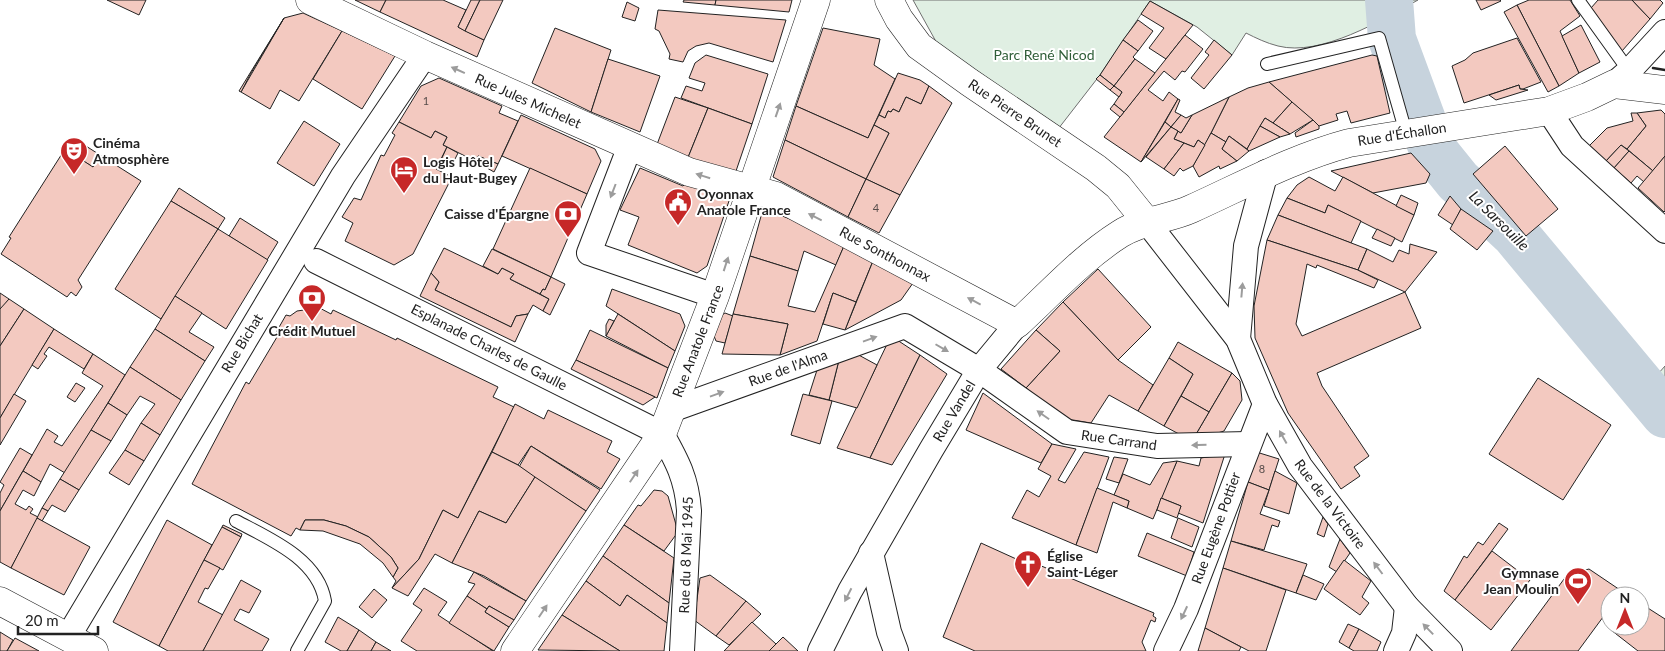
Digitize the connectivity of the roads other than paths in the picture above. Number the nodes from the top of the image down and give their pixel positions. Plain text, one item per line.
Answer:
1 (310, 0) edge
2 (816, 0) edge
3 (889, 0) edge
4 (1578, 0) edge
5 (1663, 39) edge
6 (425, 55) junction
7 (1267, 64) dead end
8 (1621, 77) junction
9 (1665, 90) edge
10 (1549, 111) junction
11 (1425, 130) junction
12 (630, 146) junction
13 (1266, 172) junction
14 (750, 189) junction
15 (1147, 222) junction
16 (1665, 231) edge
17 (316, 261) dead end
18 (715, 296) junction
19 (1017, 324) junction
20 (905, 326) joint
21 (1238, 339) junction
22 (979, 370) junction
23 (1265, 404) junction
24 (667, 422) junction
25 (1248, 444) junction
26 (236, 521) dead end
27 (871, 552) junction
28 (0, 601) edge
29 (1407, 607) junction
30 (68, 637) junction
31 (94, 651) edge
32 (297, 651) edge
33 (515, 651) edge
34 (682, 651) edge
35 (820, 651) edge
36 (896, 651) edge
37 (1166, 651) edge
38 (1396, 651) edge
39 (1450, 651) edge

1 - 6 main road, Rue Jules Michelet
14 -> 2 main road, Rue Anatole France
3 - 15 main road, Rue Pierre Brunet
4 - 8 lane
5 - 8 street
12 -> 6 main road, Rue Jules Michelet
6 - 30 street, Rue Bichat
7 - 11 lane
8 - 9 main road
8 - 10 main road, Rue d'Échallon
10 - 11 main road, Rue d'Échallon
10 - 16 street
11 - 13 main road, Rue d'Échallon
14 -> 12 main road, Rue Jules Michelet
12 -> 18 street
13 - 15 main road, Rue d'Échallon
21 -> 13 street, Rue de la Victoire
18 -> 14 main road, Rue Anatole France
19 -> 14 main road, Rue Sonthonnax
15 - 19 main road, Rue Vandel
15 - 21 street, Rue de la Victoire
17 - 24 street, Esplanade Charles de Gaulle
18 - 24 main road, Rue Anatole France
19 - 22 street, Rue Vandel
20 -> 22 street, Rue Carrand
24 -> 20 street, Rue de l'Alma
21 - 23 street, Rue de la Victoire
25 -> 22 street, Rue Carrand
22 - 27 street, Rue Vandel
23 - 25 street, Rue Eugène Pottier
29 -> 23 street, Rue de la Victoire
33 -> 24 main road, Rue Anatole France
24 - 34 street, Rue du 8 Mai 1945
25 -> 37 street, Rue Eugène Pottier
26 - 32 lane
27 -> 35 street, Rue Vandel
27 - 36 street
28 - 30 main road
29 - 38 street
39 -> 29 street, Rue de la Victoire
30 - 31 main road

